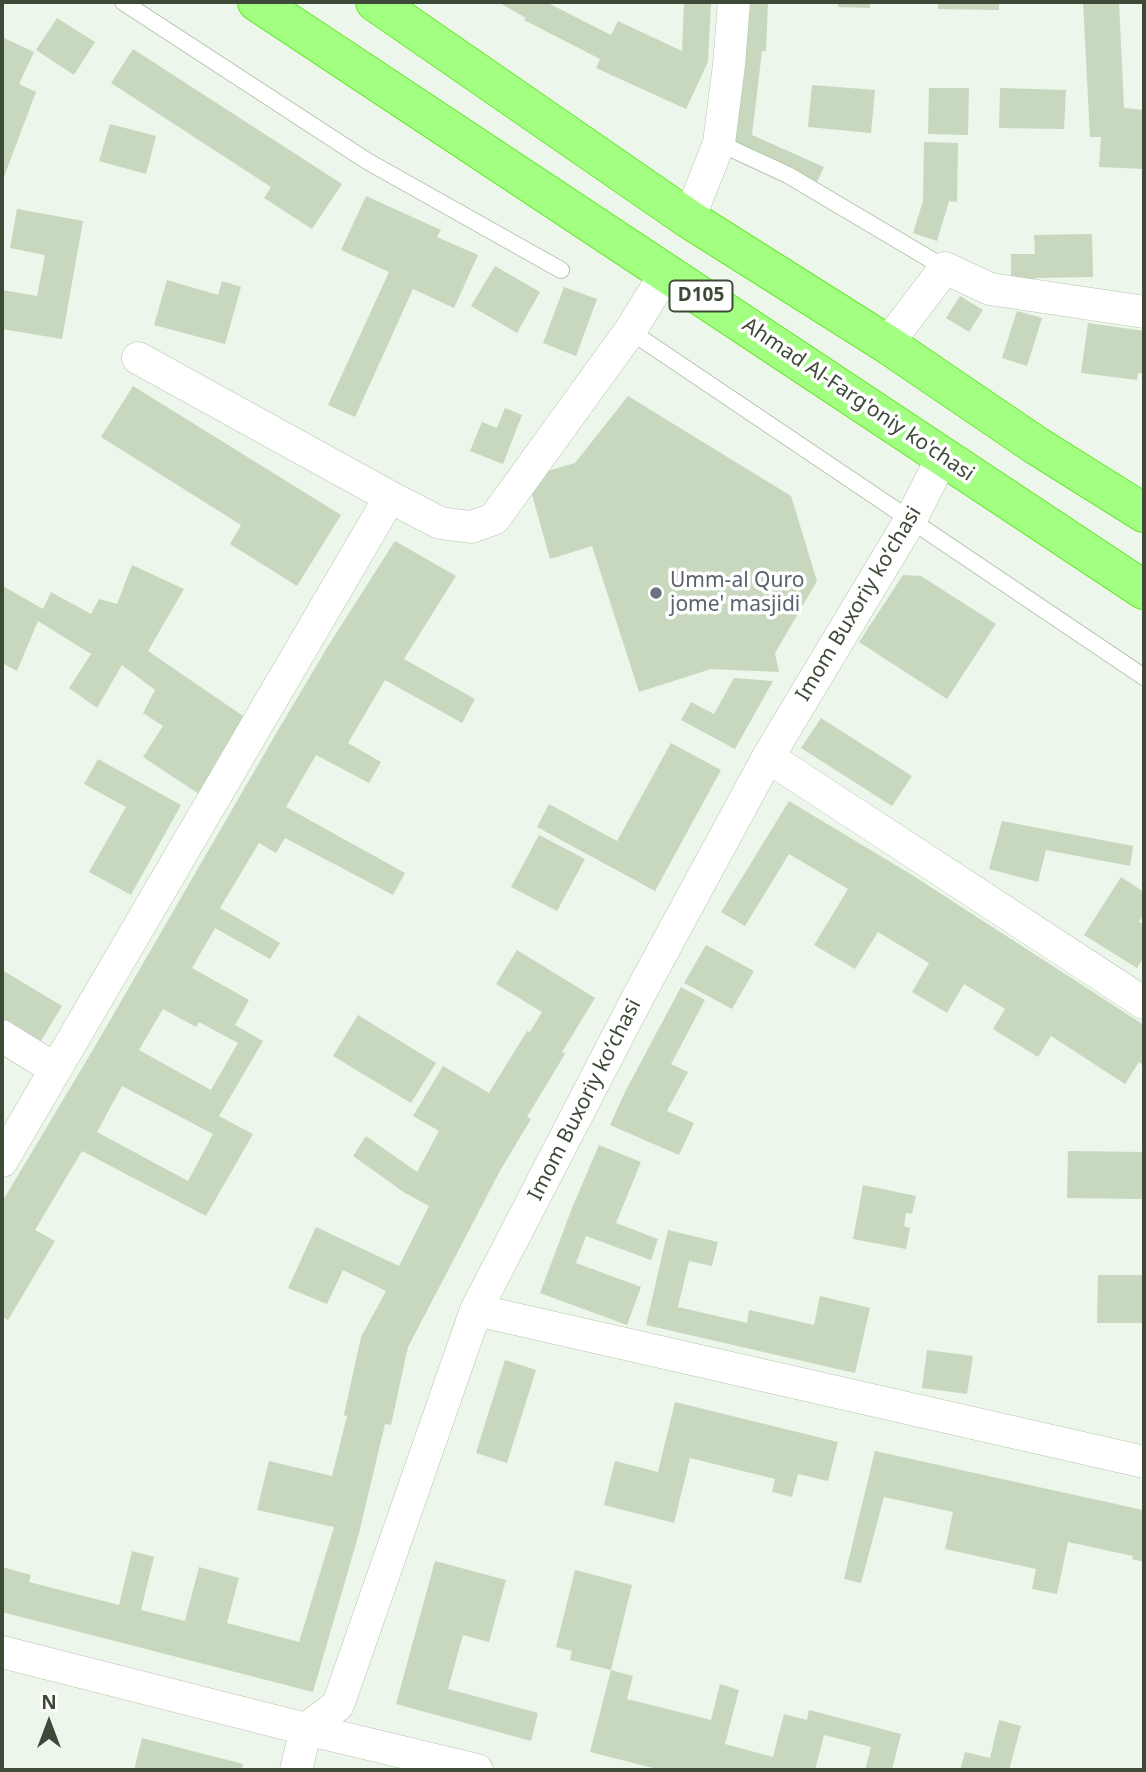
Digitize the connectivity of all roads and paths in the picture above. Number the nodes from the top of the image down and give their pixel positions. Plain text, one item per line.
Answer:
1 (123, 2) edge
2 (257, 2) edge
3 (375, 2) edge
4 (734, 2) edge
5 (719, 143) junction
6 (689, 219) junction
7 (945, 268) junction
8 (562, 270) dead end
9 (666, 273) junction
10 (1144, 312) edge
11 (630, 331) junction
12 (887, 344) junction
13 (138, 358) dead end
14 (943, 456) junction
15 (390, 498) junction
16 (1144, 513) edge
17 (911, 519) junction
18 (1144, 590) edge
19 (1144, 677) edge
20 (768, 757) junction
21 (1144, 1003) edge
22 (2, 1036) edge
23 (55, 1069) junction
24 (2, 1161) edge
25 (476, 1310) junction
26 (1144, 1462) edge
27 (2, 1653) edge
28 (306, 1729) junction
29 (296, 1770) edge
30 (477, 1770) edge

1 - 8 lane
2 - 9 highway, Ahmad Al-Farg'oniy ko'chasi / D105
3 - 6 highway, D105
4 - 5 street
5 - 6 street
5 - 7 lane
6 - 12 highway, D105
7 - 10 street
7 - 12 street
9 - 11 street
9 - 14 highway, Ahmad Al-Farg'oniy ko'chasi / D105
11 - 15 street
11 - 17 lane
12 - 16 highway, D105
13 - 15 street
14 - 17 street, Imom Buxoriy koʻchasi
14 - 18 highway, Ahmad Al-Farg'oniy ko'chasi / D105
15 - 23 street
17 - 19 lane
17 - 20 street, Imom Buxoriy koʻchasi
20 - 21 street
20 - 25 street, Imom Buxoriy koʻchasi
22 - 23 street
23 - 24 street
25 - 26 street
25 - 28 street, Imom Buxoriy koʻchasi
27 - 28 street
28 - 29 street
28 - 30 street

